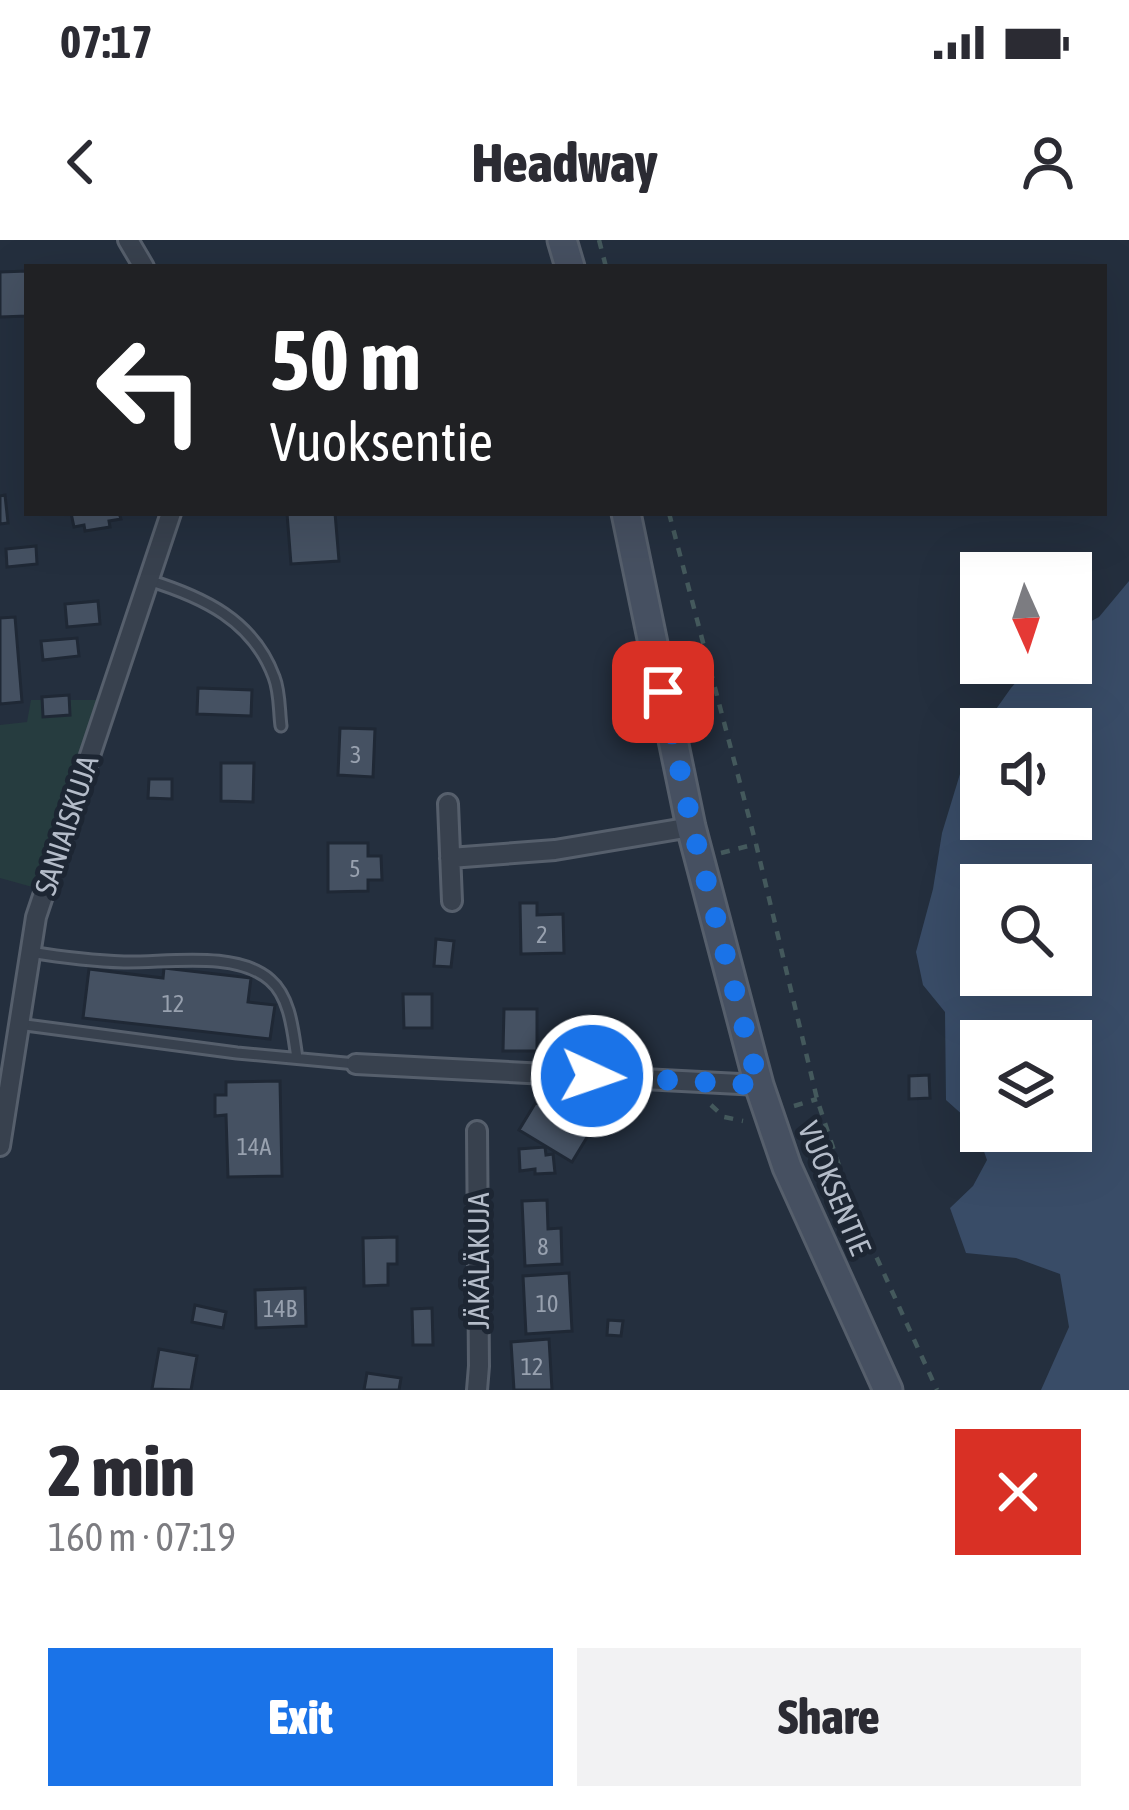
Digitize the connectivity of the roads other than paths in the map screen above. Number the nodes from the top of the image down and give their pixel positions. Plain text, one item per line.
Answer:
1 (170, 516) edge
2 (627, 516) edge
3 (148, 580) junction
4 (281, 726) dead end
5 (448, 804) dead end
6 (692, 826) junction
7 (450, 857) junction
8 (452, 901) dead end
9 (30, 952) junction
10 (18, 1024) junction
11 (297, 1058) junction
12 (356, 1064) joint
13 (759, 1085) junction
14 (477, 1132) dead end
15 (0, 1146) edge
16 (477, 1390) edge
17 (888, 1390) edge

1 - 3 street, SANIAISKUJA
2 - 6 street, VUOKSENTIE
3 - 4 lane
3 - 9 street, SANIAISKUJA
5 - 7 street
6 - 7 street
6 - 13 street, VUOKSENTIE
7 - 8 street
9 - 10 street, SANIAISKUJA
9 - 11 lane
10 - 11 lane
10 - 15 street, SANIAISKUJA
11 - 12 lane
12 - 13 street
13 - 17 street, VUOKSENTIE
14 - 16 street, JÄKÄLÄKUJA

